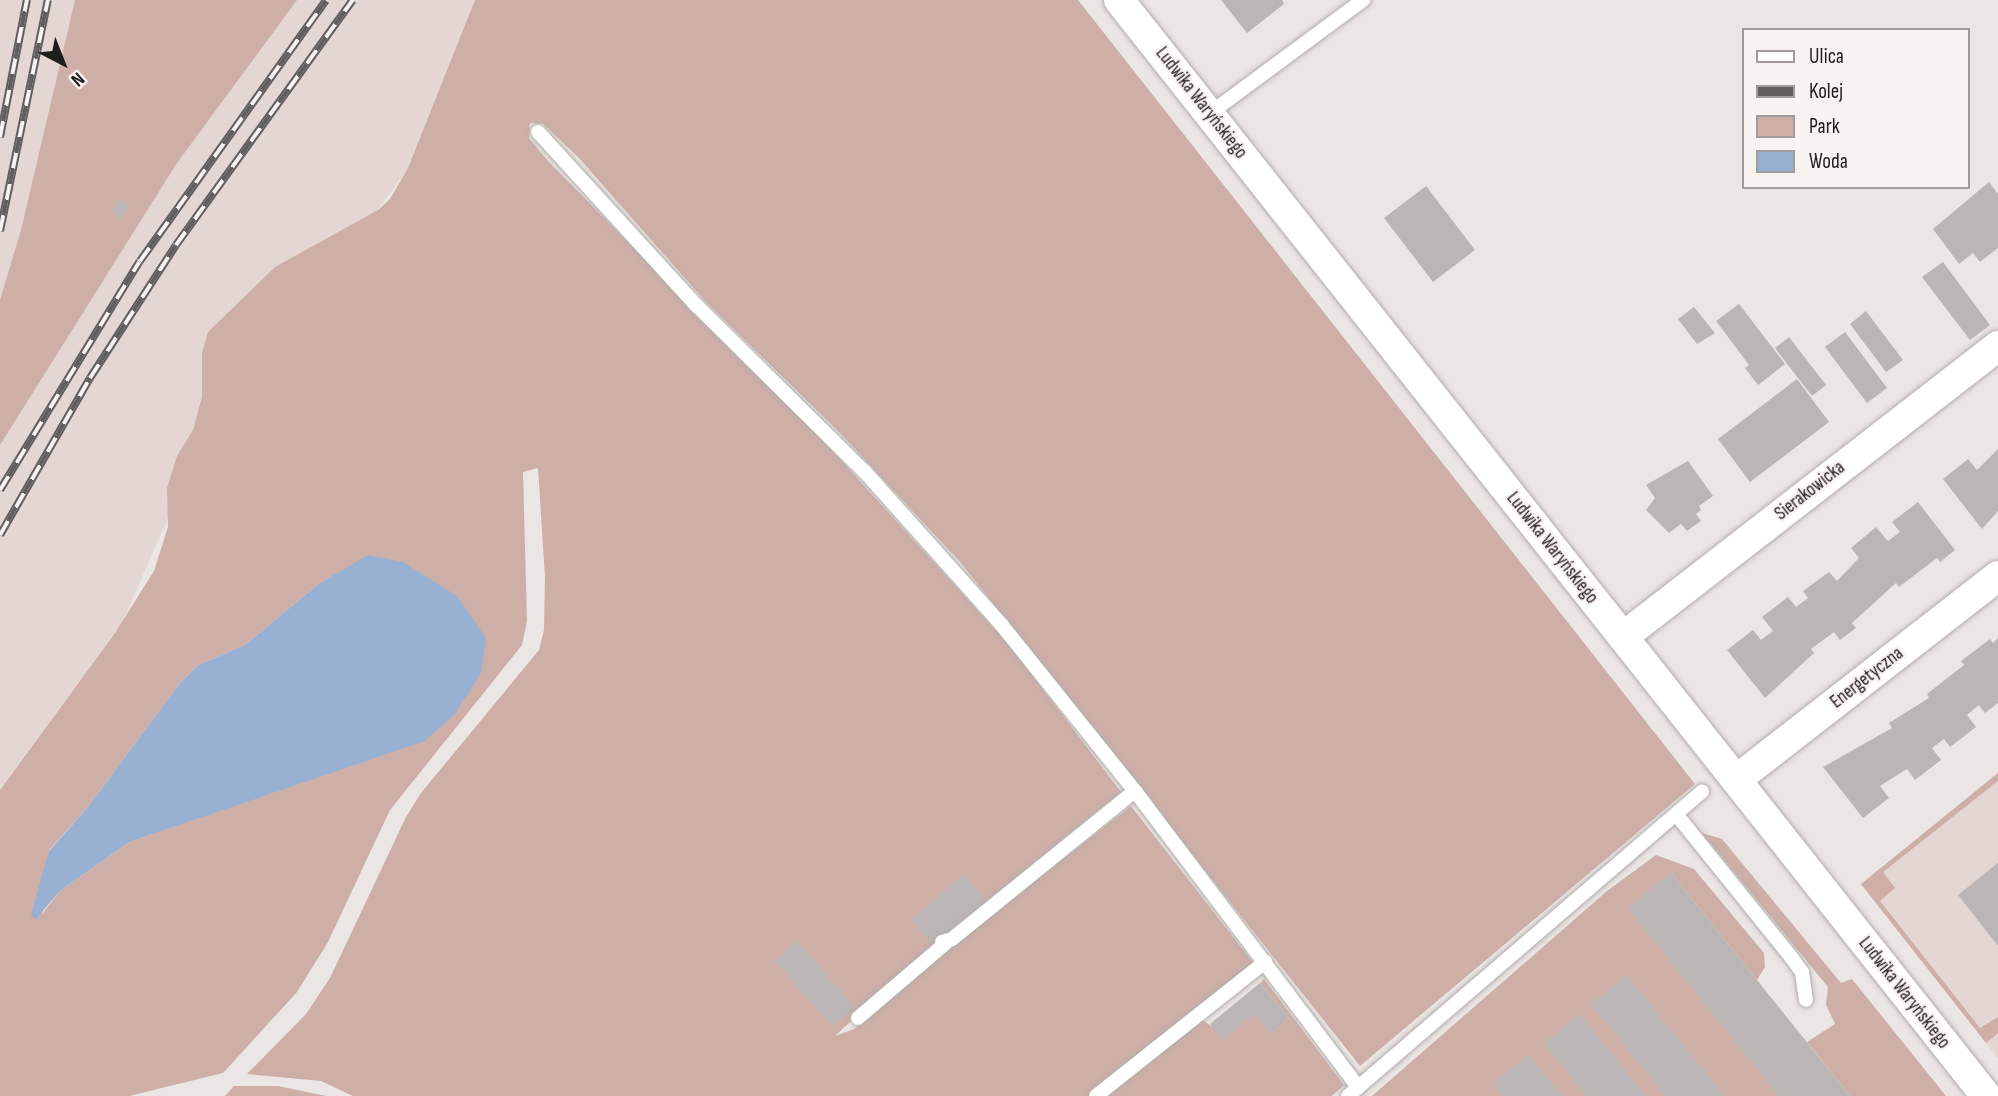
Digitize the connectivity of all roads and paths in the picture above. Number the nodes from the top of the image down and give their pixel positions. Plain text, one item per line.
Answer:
1 (1119, 0) edge
2 (1363, 0) edge
3 (1209, 114) junction
4 (538, 132) dead end
5 (1998, 346) edge
6 (1998, 576) edge
7 (1623, 637) junction
8 (1736, 780) junction
9 (1135, 791) junction
10 (1702, 792) dead end
11 (1675, 814) junction
12 (1265, 962) junction
13 (1806, 1000) dead end
14 (858, 1018) dead end
15 (1353, 1092) edge
16 (1096, 1096) edge
17 (1986, 1096) edge

1 - 3 street, Ludwika Waryńskiego
2 - 3 lane
3 - 7 street, Ludwika Waryńskiego
4 - 9 lane
5 - 7 street, Sierakowicka
6 - 8 street, Energetyczna
7 - 8 street, Ludwika Waryńskiego
8 - 17 street, Ludwika Waryńskiego
9 - 12 lane
9 - 14 lane
10 - 11 lane
11 - 13 lane
11 - 15 lane
12 - 15 lane
12 - 16 lane

